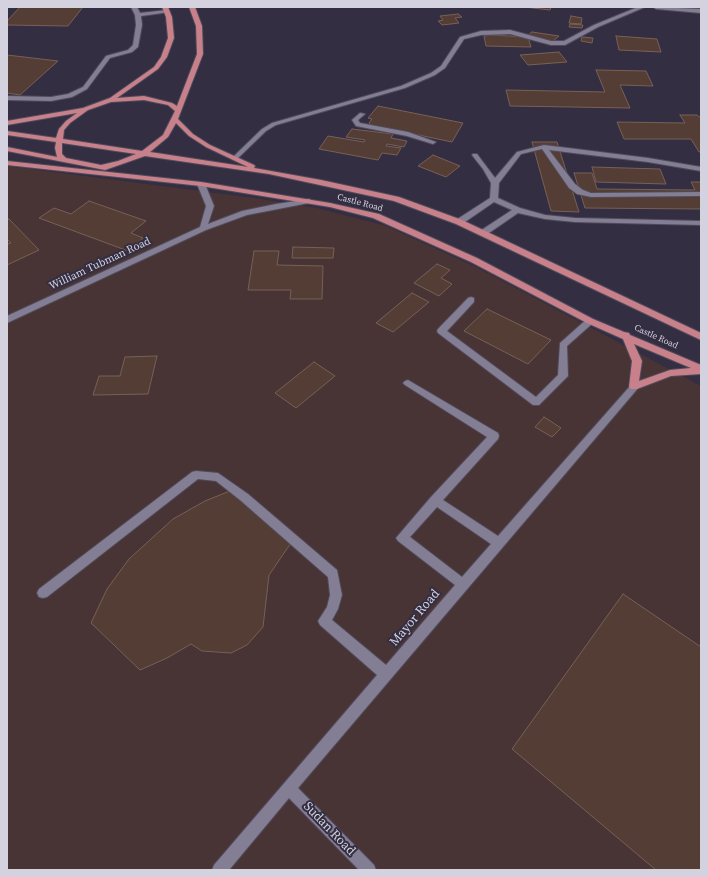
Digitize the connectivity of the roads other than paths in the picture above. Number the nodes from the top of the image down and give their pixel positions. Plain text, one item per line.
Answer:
1 (134, 7) edge
2 (192, 7) edge
3 (642, 7) edge
4 (656, 7) edge
5 (166, 10) edge
6 (701, 11) edge
7 (138, 15) junction
8 (7, 98) edge
9 (110, 100) junction
10 (86, 109) junction
11 (178, 110) junction
12 (362, 114) dead end
13 (175, 119) junction
14 (7, 123) edge
15 (7, 133) edge
16 (58, 141) junction
17 (433, 142) dead end
18 (544, 147) junction
19 (7, 149) edge
20 (143, 154) junction
21 (475, 155) dead end
22 (234, 159) junction
23 (64, 160) junction
24 (7, 163) edge
25 (102, 167) junction
26 (701, 169) edge
27 (269, 172) junction
28 (177, 180) junction
29 (495, 182) junction
30 (202, 184) junction
31 (701, 194) edge
32 (494, 198) junction
33 (309, 201) junction
34 (517, 210) junction
35 (459, 222) junction
36 (701, 223) edge
37 (203, 228) junction
38 (483, 233) junction
39 (471, 300) dead end
40 (7, 320) edge
41 (590, 321) junction
42 (626, 335) junction
43 (701, 337) edge
44 (701, 370) edge
45 (408, 383) dead end
46 (634, 387) junction
47 (436, 500) junction
48 (500, 543) junction
49 (463, 584) junction
50 (43, 593) dead end
51 (386, 674) junction
52 (289, 788) junction
53 (219, 870) edge
54 (369, 870) edge

1 - 7 street
2 - 11 main road
3 - 22 street
4 - 6 street
5 - 7 street
5 - 9 main road
7 - 8 street
9 - 10 main road
9 - 11 main road
10 - 14 main road
10 - 16 main road
11 - 13 main road
12 - 17 street
13 - 20 main road
13 - 22 main road
15 - 16 main road, Castle Road
16 - 20 main road, Castle Road
16 - 23 main road
18 - 26 street
18 - 29 street
18 - 31 street
19 - 23 main road
20 - 25 main road
20 - 27 main road, Castle Road
21 - 29 street
22 - 27 main road
23 - 25 main road
24 - 28 main road, Castle Road
25 - 28 main road
27 - 35 main road, Castle Road
28 - 30 main road, Castle Road
29 - 32 street
30 - 33 main road, Castle Road
30 - 37 street
32 - 34 street
32 - 35 street
33 - 37 street, William Tubman Road
33 - 41 main road, Castle Road
34 - 36 street
34 - 38 street
35 - 38 main road, Castle Road
37 - 40 street, William Tubman Road
38 - 43 main road, Castle Road
39 - 41 street
41 - 42 main road, Castle Road
42 - 44 main road, Castle Road
42 - 46 main road
44 - 46 main road
45 - 47 street
46 - 48 street, Mayor Road
47 - 48 street
47 - 49 street
48 - 49 street, Mayor Road
49 - 51 street, Mayor Road
50 - 51 street
51 - 52 street, Mayor Road
52 - 53 street, Mayor Road
52 - 54 street, Sudan Road

